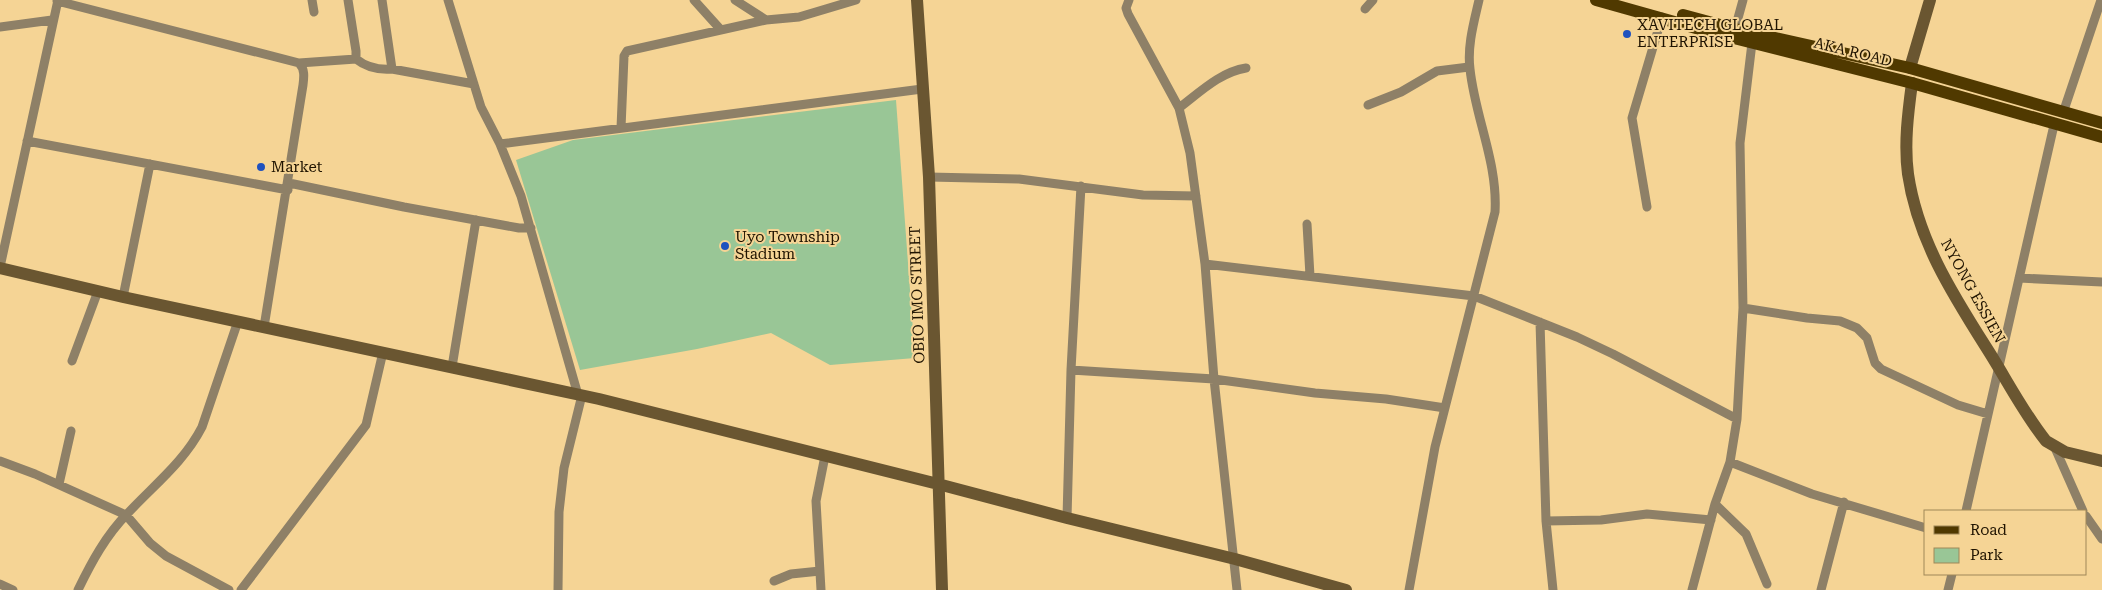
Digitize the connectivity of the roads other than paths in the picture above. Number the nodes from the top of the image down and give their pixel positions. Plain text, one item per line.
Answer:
1 (57, 0) edge
2 (312, 0) edge
3 (348, 0) edge
4 (382, 0) edge
5 (448, 0) edge
6 (694, 0) edge
7 (735, 0) edge
8 (856, 0) edge
9 (917, 0) edge
10 (1129, 0) edge
11 (1373, 0) edge
12 (1479, 0) edge
13 (1596, 0) edge
14 (1626, 0) edge
15 (1743, 0) edge
16 (1930, 0) edge
17 (2101, 0) edge
18 (1365, 9) dead end
19 (314, 12) dead end
20 (1662, 17) junction
21 (52, 20) junction
22 (766, 20) junction
23 (0, 27) edge
24 (1735, 29) junction
25 (721, 30) junction
26 (1752, 43) junction
27 (356, 60) junction
28 (299, 63) junction
29 (1469, 67) junction
30 (1246, 68) dead end
31 (1910, 68) junction
32 (392, 69) junction
33 (1912, 83) junction
34 (474, 84) junction
35 (922, 89) junction
36 (1368, 105) dead end
37 (1178, 108) junction
38 (2063, 113) junction
39 (2102, 123) edge
40 (2054, 125) junction
41 (621, 128) junction
42 (2102, 136) edge
43 (27, 141) junction
44 (500, 144) junction
45 (150, 164) junction
46 (929, 177) junction
47 (288, 186) junction
48 (1081, 186) junction
49 (1196, 196) junction
50 (1647, 207) dead end
51 (476, 220) junction
52 (1306, 224) dead end
53 (531, 228) junction
54 (1205, 264) junction
55 (0, 268) edge
56 (1310, 276) junction
57 (2019, 278) junction
58 (2102, 282) edge
59 (98, 291) junction
60 (123, 296) junction
61 (1474, 296) junction
62 (1744, 308) junction
63 (238, 321) junction
64 (1540, 322) junction
65 (264, 327) junction
66 (384, 352) junction
67 (72, 361) dead end
68 (452, 367) junction
69 (1998, 368) junction
70 (1071, 370) junction
71 (1214, 379) junction
72 (582, 395) junction
73 (1445, 408) junction
74 (1988, 414) junction
75 (1737, 418) junction
76 (71, 431) dead end
77 (2055, 448) junction
78 (825, 456) junction
79 (0, 461) edge
80 (2102, 461) edge
81 (1730, 462) junction
82 (59, 484) junction
83 (938, 484) junction
84 (1844, 502) junction
85 (1715, 504) junction
86 (1966, 510) edge
87 (2084, 510) edge
88 (126, 515) junction
89 (2087, 517) edge
90 (1067, 518) junction
91 (1711, 520) junction
92 (1546, 521) junction
93 (1924, 527) edge
94 (2102, 539) edge
95 (1234, 559) junction
96 (820, 571) junction
97 (1952, 575) edge
98 (774, 581) dead end
99 (0, 584) edge
100 (1767, 584) dead end
101 (13, 590) edge
102 (78, 590) edge
103 (228, 590) edge
104 (241, 590) edge
105 (558, 590) edge
106 (821, 590) edge
107 (942, 590) edge
108 (1237, 590) edge
109 (1346, 590) edge
110 (1409, 590) edge
111 (1553, 590) edge
112 (1692, 590) edge
113 (1821, 590) edge
114 (1948, 590) edge

1 - 21 street
1 - 28 street
2 - 19 street
3 - 27 street
4 - 32 street
5 - 34 street
6 - 25 street
7 - 22 street
8 - 22 street
9 - 35 street, OBIO IMO STREET
10 - 37 street
11 - 18 street
12 - 29 street
13 - 20 main road, AKA ROAD
14 - 24 main road, AKA ROAD
15 - 24 street
16 - 31 street
17 - 38 street
20 - 26 main road, AKA ROAD
20 - 50 street
21 - 23 street
21 - 43 street
22 - 25 street
24 - 31 main road, AKA ROAD
25 - 41 street
26 - 33 main road, AKA ROAD
26 - 62 street
27 - 28 street
27 - 32 street
28 - 47 street
29 - 36 street
29 - 61 street
30 - 37 street
31 - 38 main road, AKA ROAD
32 - 34 street
33 - 40 main road, AKA ROAD
33 - 69 street, NYONG ESSIEN
34 - 44 street
35 - 41 street
35 - 46 street, OBIO IMO STREET
37 - 49 street
38 - 39 main road, AKA ROAD
40 - 42 main road, AKA ROAD
40 - 57 street
41 - 44 street
43 - 45 street
43 - 55 street
44 - 53 street
45 - 47 street
45 - 60 street
46 - 48 street
46 - 83 street, OBIO IMO STREET
47 - 51 street
47 - 65 street
48 - 49 street
48 - 70 street
49 - 54 street
51 - 53 street
51 - 68 street
52 - 56 street
53 - 72 street
54 - 56 street
54 - 71 street
55 - 59 street
56 - 61 street
57 - 58 street
57 - 69 street
59 - 60 street
59 - 67 street
60 - 63 street
61 - 64 street
61 - 73 street
62 - 74 street
62 - 75 street
63 - 65 street
63 - 88 street
64 - 75 street
64 - 92 street
65 - 66 street
66 - 68 street
66 - 104 street
68 - 72 street
69 - 74 street
69 - 77 street, NYONG ESSIEN
70 - 71 street
70 - 90 street
71 - 73 street
71 - 95 street
72 - 78 street
72 - 105 street
73 - 110 street
74 - 86 street
75 - 81 street
76 - 82 street
77 - 80 street, NYONG ESSIEN
77 - 87 street
78 - 83 street
78 - 96 street
79 - 82 street
81 - 84 street
81 - 85 street
82 - 88 street
83 - 90 street
83 - 107 street, OBIO IMO STREET
84 - 93 street
84 - 113 street
85 - 91 street
85 - 100 street
88 - 102 street
88 - 103 street
89 - 94 street
90 - 95 street
91 - 92 street
91 - 112 street
92 - 111 street
95 - 108 street
95 - 109 street
96 - 98 street
96 - 106 street
97 - 114 street
99 - 101 street

